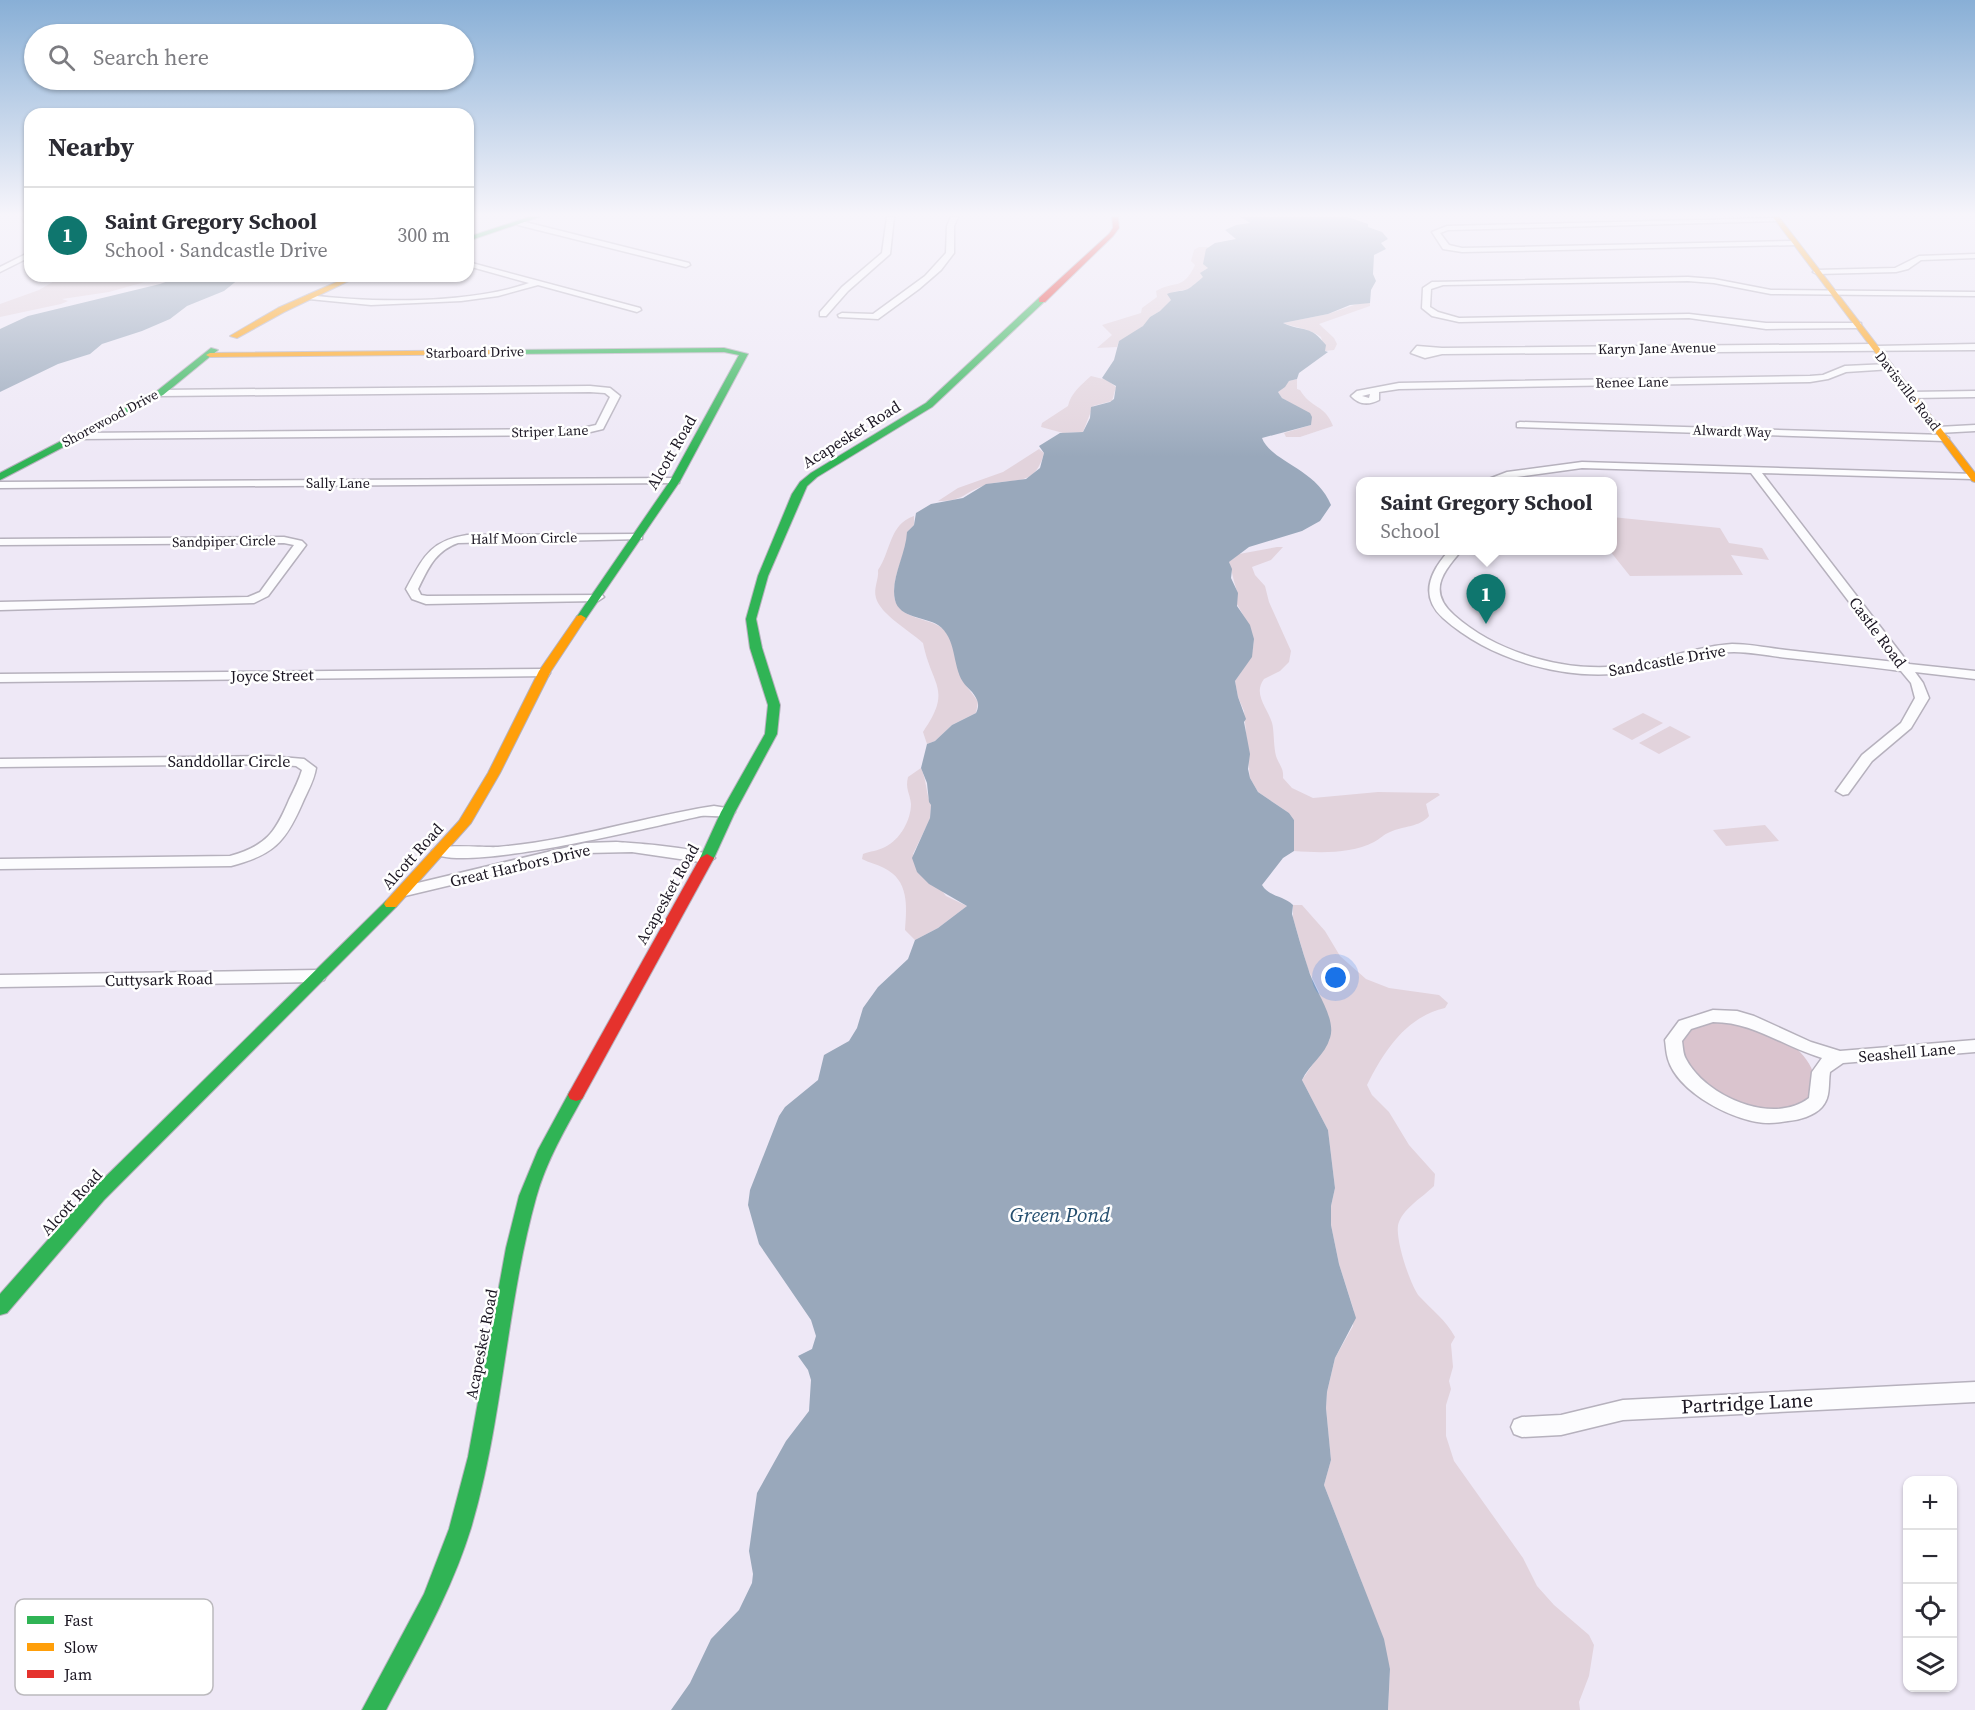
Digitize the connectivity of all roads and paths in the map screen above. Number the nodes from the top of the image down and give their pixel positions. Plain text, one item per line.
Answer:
1 (309, 297) joint
2 (487, 297) edge
3 (588, 297) edge
4 (838, 297) edge
5 (901, 297) edge
6 (1047, 297) edge
7 (1427, 297) edge
8 (1837, 297) edge
9 (637, 310) dead end
10 (823, 314) dead end
11 (842, 315) dead end
12 (1858, 325) junction
13 (234, 336) dead end
14 (1975, 347) edge
15 (1874, 348) junction
16 (1442, 351) dead end
17 (740, 352) joint
18 (212, 353) joint
19 (1889, 367) junction
20 (1374, 391) dead end
21 (160, 393) junction
22 (1975, 394) edge
23 (1911, 395) junction
24 (1520, 424) dead end
25 (1975, 428) edge
26 (1941, 434) junction
27 (78, 436) junction
28 (1754, 470) junction
29 (0, 477) edge
30 (1504, 477) edge
31 (1974, 477) edge
32 (675, 481) junction
33 (0, 485) edge
34 (638, 537) junction
35 (0, 542) edge
36 (1450, 555) edge
37 (597, 597) junction
38 (0, 606) edge
39 (1905, 668) junction
40 (544, 673) junction
41 (1975, 675) edge
42 (0, 678) edge
43 (0, 763) edge
44 (1843, 791) dead end
45 (728, 812) junction
46 (440, 851) junction
47 (707, 858) junction
48 (0, 864) edge
49 (405, 891) junction
50 (318, 976) junction
51 (0, 981) edge
52 (1975, 1046) edge
53 (1840, 1057) junction
54 (0, 1307) edge
55 (1975, 1392) edge
56 (1522, 1427) dead end
57 (374, 1710) edge

1 - 2 street
1 - 13 main road
3 - 9 street
4 - 10 street
5 - 11 street
6 - 45 main road, Acapesket Road
7 - 12 street
8 - 12 main road, Davisville Road
12 - 15 main road, Davisville Road
14 - 15 street, Karyn Jane Avenue
15 - 16 street, Karyn Jane Avenue
15 - 19 main road, Davisville Road
17 - 18 main road, Starboard Drive
17 - 32 main road, Alcott Road
18 - 21 main road, Shorewood Drive
19 - 20 street, Renee Lane
19 - 23 main road, Davisville Road
21 - 27 main road, Shorewood Drive
21 - 27 street, Striper Lane
22 - 23 street
23 - 26 main road, Davisville Road
24 - 26 street, Alwardt Way
25 - 26 street, Alwardt Way
26 - 31 main road, Davisville Road
27 - 29 main road, Shorewood Drive
28 - 30 street
28 - 31 street
28 - 39 street, Castle Road
32 - 33 street, Sally Lane
32 - 34 main road, Alcott Road
34 - 37 main road, Alcott Road
34 - 37 street, Half Moon Circle
35 - 38 street, Sandpiper Circle
36 - 39 street, Sandcastle Drive
37 - 40 main road, Alcott Road
39 - 41 street, Sandcastle Drive
39 - 44 street, Castle Road
40 - 42 street, Joyce Street
40 - 46 main road, Alcott Road
43 - 48 street, Sanddollar Circle
45 - 46 street, Great Harbors Drive
45 - 47 main road, Acapesket Road
46 - 49 main road, Alcott Road
47 - 49 street, Great Harbors Drive
47 - 57 main road, Acapesket Road
49 - 50 main road, Alcott Road
50 - 51 street, Cuttysark Road
50 - 54 main road, Alcott Road
52 - 53 street, Seashell Lane
53 - 53 street, Seashell Lane
55 - 56 street, Partridge Lane

